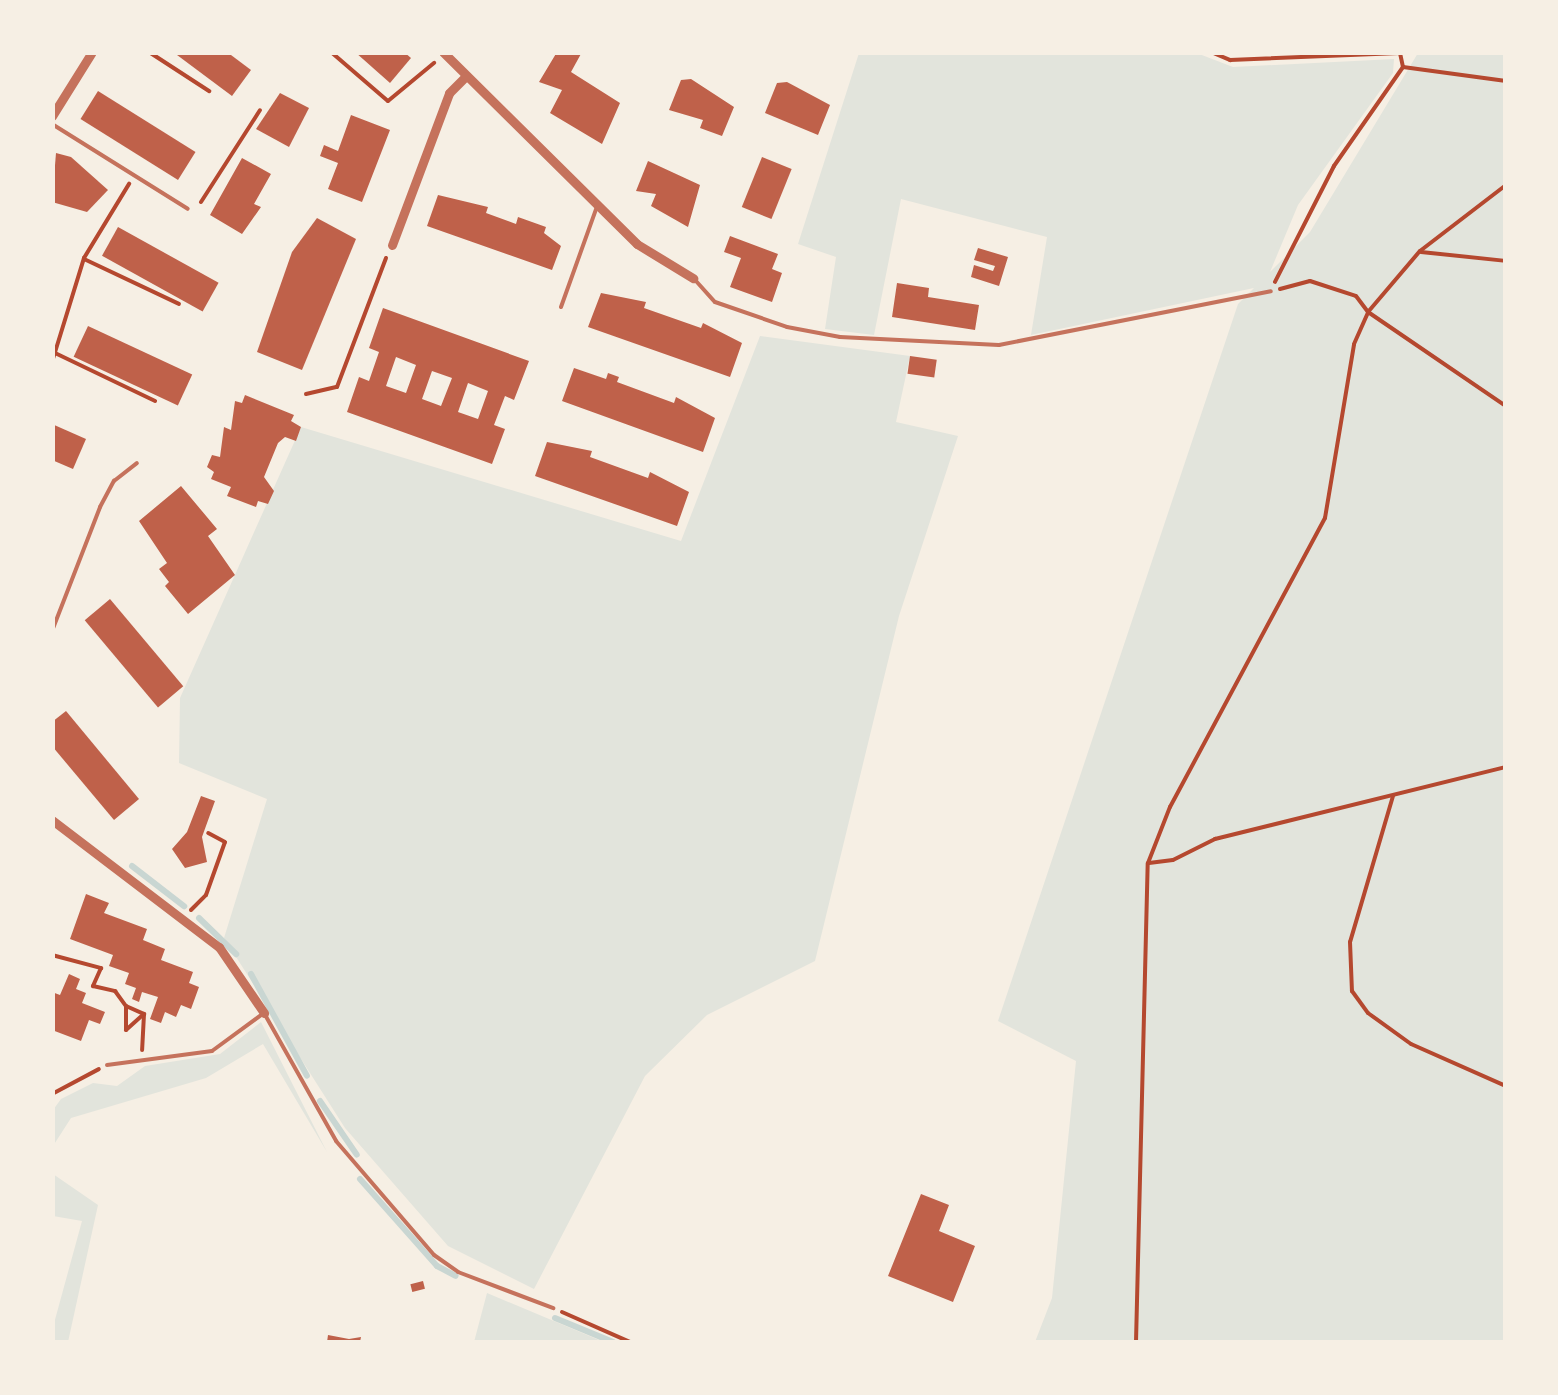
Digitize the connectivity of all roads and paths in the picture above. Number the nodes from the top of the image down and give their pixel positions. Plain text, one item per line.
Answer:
1 (92, 52) edge
2 (149, 52) edge
3 (331, 52) edge
4 (442, 52) edge
5 (1211, 52) edge
6 (436, 62) dead end
7 (1404, 67) junction
8 (466, 76) junction
9 (1506, 80) edge
10 (209, 90) dead end
11 (260, 110) dead end
12 (52, 116) edge
13 (52, 124) edge
14 (129, 184) dead end
15 (1506, 185) edge
16 (202, 202) dead end
17 (598, 204) junction
18 (188, 208) dead end
19 (392, 245) joint
20 (1420, 251) junction
21 (84, 258) junction
22 (1506, 260) edge
23 (693, 278) joint
24 (1271, 291) junction
25 (179, 304) dead end
26 (561, 307) dead end
27 (1368, 312) junction
28 (55, 353) junction
29 (52, 362) edge
30 (306, 394) dead end
31 (156, 401) dead end
32 (1506, 406) edge
33 (138, 463) dead end
34 (52, 631) edge
35 (1506, 767) edge
36 (1394, 796) junction
37 (52, 820) edge
38 (208, 832) dead end
39 (1148, 864) junction
40 (184, 917) junction
41 (52, 955) edge
42 (126, 1006) junction
43 (264, 1013) junction
44 (144, 1014) junction
45 (142, 1058) junction
46 (108, 1065) joint
47 (1506, 1086) edge
48 (52, 1094) edge
49 (553, 1308) joint
50 (630, 1342) edge
51 (1136, 1342) edge

1 - 12 street
2 - 10 path
3 - 6 path
4 - 8 street
5 - 7 path
7 - 9 path
7 - 24 path
8 - 17 street
8 - 19 street
11 - 16 path
13 - 18 lane
14 - 21 path
15 - 20 path
17 - 23 street
17 - 26 lane
19 - 30 path
20 - 22 path
20 - 27 path
21 - 25 path
21 - 28 path
23 - 24 lane
24 - 27 path
27 - 32 path
27 - 39 path
28 - 29 path
28 - 31 path
33 - 34 lane
35 - 36 path
36 - 39 path
36 - 47 path
37 - 40 street
38 - 40 path
39 - 51 path
40 - 43 street
41 - 42 path
42 - 44 path
42 - 44 path
43 - 45 lane
43 - 49 lane
44 - 45 path
45 - 46 lane
46 - 48 path
49 - 50 path

